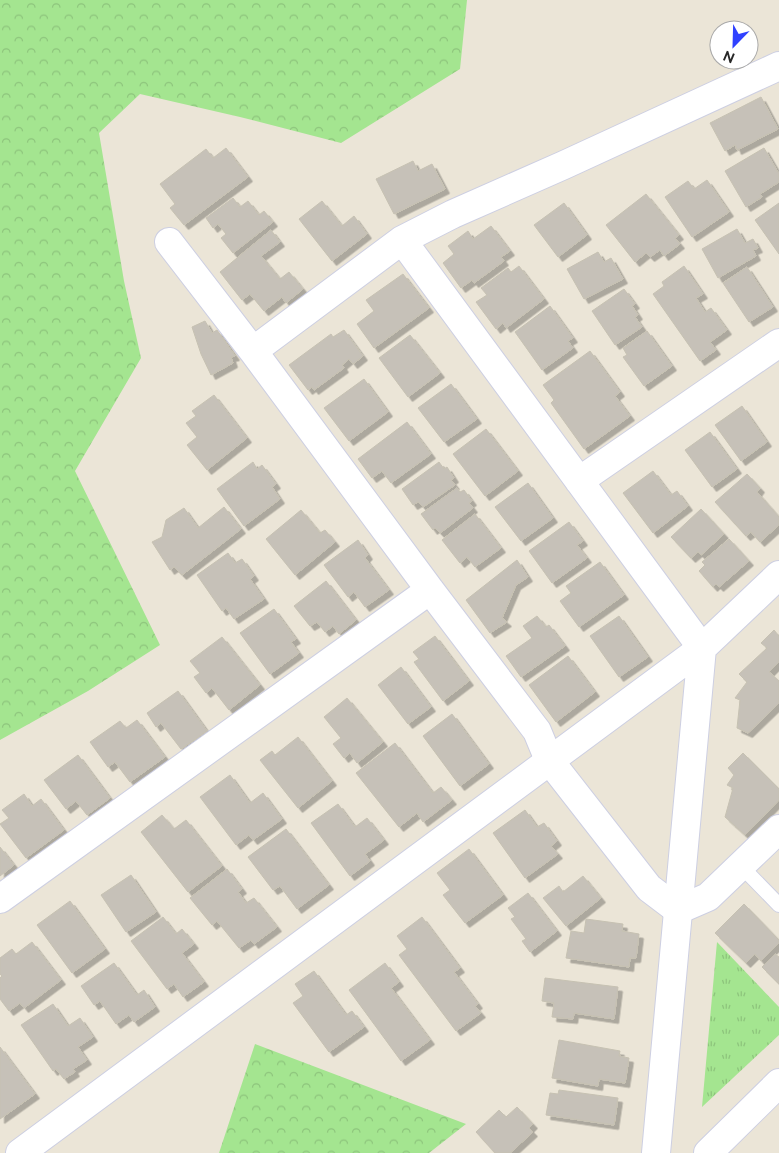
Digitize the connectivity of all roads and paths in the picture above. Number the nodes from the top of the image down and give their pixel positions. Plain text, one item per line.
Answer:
1 (778, 69) edge
2 (402, 240) junction
3 (169, 242) dead end
4 (779, 343) edge
5 (253, 352) junction
6 (579, 481) junction
7 (779, 575) edge
8 (430, 590) junction
9 (702, 648) junction
10 (549, 760) junction
11 (779, 829) edge
12 (740, 866) junction
13 (0, 899) edge
14 (779, 906) edge
15 (678, 910) junction
16 (779, 1083) edge
17 (20, 1153) edge
18 (656, 1153) edge
19 (708, 1153) edge

1 - 2 street
2 - 5 street
2 - 6 street
3 - 5 street
4 - 6 street
5 - 8 street
6 - 9 street
7 - 9 street
8 - 10 street
8 - 13 street
9 - 10 street
9 - 15 street
10 - 15 street
10 - 17 street
11 - 12 street
12 - 14 lane
12 - 15 street
15 - 18 street
16 - 19 street

